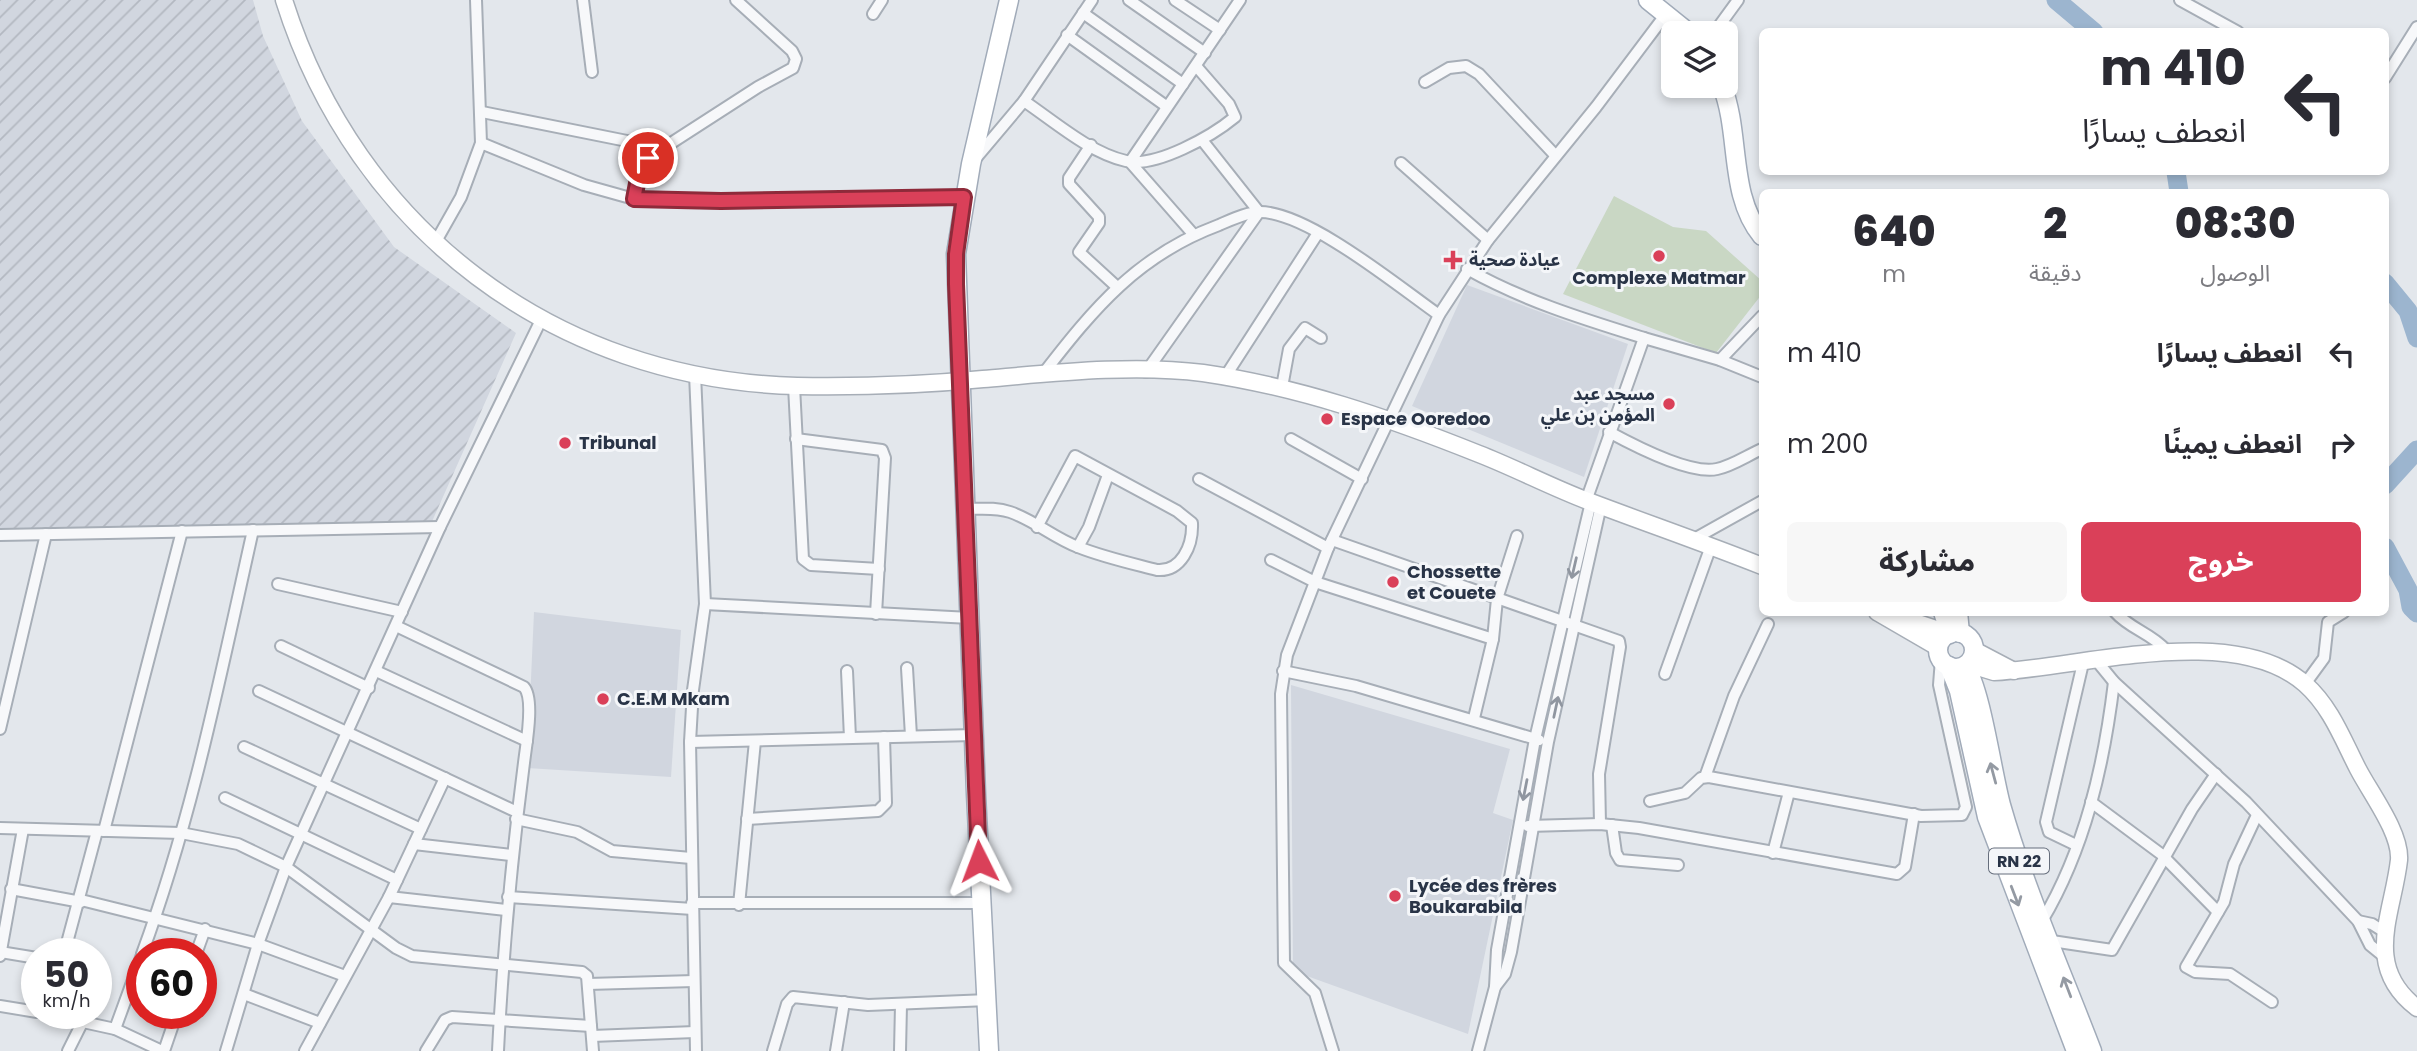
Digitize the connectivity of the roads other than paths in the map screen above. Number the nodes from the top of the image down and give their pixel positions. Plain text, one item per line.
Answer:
1 (284, 0) edge
2 (477, 0) edge
3 (583, 0) edge
4 (736, 0) edge
5 (882, 0) edge
6 (1009, 0) edge
7 (1092, 0) edge
8 (1129, 0) edge
9 (1175, 0) edge
10 (1240, 0) edge
11 (1647, 0) edge
12 (1738, 0) edge
13 (2180, 0) edge
14 (1083, 13) junction
15 (873, 14) dead end
16 (1666, 14) junction
17 (1674, 21) edge
18 (1723, 21) edge
19 (2417, 27) edge
20 (2231, 28) edge
21 (1220, 30) junction
22 (1067, 35) junction
23 (1205, 52) junction
24 (1196, 66) junction
25 (592, 72) dead end
26 (2389, 72) edge
27 (1425, 82) dead end
28 (1183, 84) junction
29 (1726, 98) edge
30 (1024, 102) junction
31 (1166, 106) junction
32 (482, 112) junction
33 (1202, 140) junction
34 (481, 144) junction
35 (1091, 145) junction
36 (662, 148) junction
37 (1554, 155) junction
38 (1130, 162) junction
39 (1401, 163) dead end
40 (971, 164) junction
41 (964, 197) junction
42 (634, 199) junction
43 (1259, 212) junction
44 (1759, 231) edge
45 (1318, 233) junction
46 (1193, 234) junction
47 (1488, 240) junction
48 (435, 243) junction
49 (1467, 269) junction
50 (1116, 286) junction
51 (1439, 315) junction
52 (542, 318) junction
53 (1759, 319) edge
54 (1321, 338) dead end
55 (1644, 338) junction
56 (1720, 360) junction
57 (1146, 372) junction
58 (695, 374) junction
59 (1043, 374) junction
60 (1759, 376) edge
61 (1225, 377) junction
62 (961, 381) junction
63 (794, 386) junction
64 (1282, 387) junction
65 (1388, 420) junction
66 (1609, 432) junction
67 (796, 439) junction
68 (1291, 439) dead end
69 (1759, 450) edge
70 (1108, 475) junction
71 (1199, 479) dead end
72 (1362, 479) junction
73 (1593, 503) junction
74 (1759, 504) edge
75 (966, 509) junction
76 (440, 527) junction
77 (1037, 527) junction
78 (253, 530) junction
79 (182, 531) junction
80 (46, 534) junction
81 (0, 535) edge
82 (1517, 536) dead end
83 (1694, 539) junction
84 (1330, 544) junction
85 (1711, 546) junction
86 (1077, 547) junction
87 (1271, 560) dead end
88 (1759, 565) edge
89 (879, 569) junction
90 (1315, 582) junction
91 (278, 584) dead end
92 (1497, 598) junction
93 (705, 604) junction
94 (402, 612) junction
95 (876, 614) junction
96 (1892, 616) edge
97 (1944, 616) edge
98 (1958, 616) edge
99 (2120, 616) edge
100 (2338, 616) edge
101 (970, 618) junction
102 (1562, 621) junction
103 (1574, 624) junction
104 (1768, 624) dead end
105 (396, 626) junction
106 (1493, 639) junction
107 (281, 646) dead end
108 (2166, 650) junction
109 (1954, 651) junction
110 (2089, 662) junction
111 (908, 668) dead end
112 (376, 671) junction
113 (847, 671) dead end
114 (1283, 671) junction
115 (1665, 674) dead end
116 (2113, 682) junction
117 (2305, 684) junction
118 (369, 688) junction
119 (259, 691) dead end
120 (1474, 718) junction
121 (1, 724) edge
122 (348, 733) junction
123 (974, 735) junction
124 (911, 736) junction
125 (884, 737) junction
126 (850, 738) junction
127 (1535, 739) junction
128 (527, 741) junction
129 (755, 741) junction
130 (690, 742) junction
131 (1548, 742) junction
132 (244, 747) dead end
133 (2216, 774) junction
134 (1705, 777) junction
135 (445, 778) junction
136 (325, 782) junction
137 (1789, 792) junction
138 (225, 798) dead end
139 (1650, 801) dead end
140 (2091, 802) junction
141 (1914, 814) junction
142 (517, 815) junction
143 (2257, 815) junction
144 (747, 819) junction
145 (1519, 824) junction
146 (1600, 824) junction
147 (1612, 825) junction
148 (1532, 827) junction
149 (0, 828) edge
150 (23, 829) junction
151 (421, 829) junction
152 (101, 831) junction
153 (181, 833) junction
154 (301, 834) junction
155 (414, 844) junction
156 (2077, 845) junction
157 (1773, 853) junction
158 (511, 855) junction
159 (691, 858) junction
160 (2165, 859) junction
161 (1678, 865) dead end
162 (286, 867) junction
163 (397, 880) junction
164 (11, 889) junction
165 (388, 897) junction
166 (508, 897) junction
167 (81, 901) junction
168 (982, 903) junction
169 (739, 905) junction
170 (692, 906) junction
171 (506, 910) junction
172 (2218, 912) junction
173 (156, 916) junction
174 (2358, 922) junction
175 (205, 929) junction
176 (371, 929) junction
177 (2384, 931) junction
178 (2041, 934) junction
179 (69, 938) edge
180 (148, 938) edge
181 (202, 938) edge
182 (258, 944) junction
183 (0, 953) edge
184 (21, 956) edge
185 (2386, 958) junction
186 (503, 962) junction
187 (345, 976) junction
188 (694, 981) junction
189 (588, 984) junction
190 (1495, 988) junction
191 (244, 994) junction
192 (126, 998) edge
193 (988, 1000) junction
194 (844, 1002) junction
195 (2273, 1002) dead end
196 (901, 1004) junction
197 (0, 1006) edge
198 (2417, 1008) edge
199 (21, 1009) edge
200 (500, 1018) junction
201 (320, 1023) junction
202 (79, 1029) edge
203 (111, 1029) edge
204 (171, 1029) edge
205 (114, 1030) junction
206 (591, 1031) junction
207 (695, 1032) junction
208 (68, 1051) edge
209 (163, 1051) edge
210 (226, 1051) edge
211 (306, 1051) edge
212 (426, 1051) edge
213 (498, 1051) edge
214 (593, 1051) edge
215 (695, 1051) edge
216 (773, 1051) edge
217 (836, 1051) edge
218 (900, 1051) edge
219 (989, 1051) edge
220 (1333, 1051) edge
221 (1478, 1051) edge
222 (2076, 1051) edge
223 (2092, 1051) edge

1 - 48 main road
2 - 32 street
3 - 25 street
4 - 36 street
5 - 15 street
6 - 40 main road
7 - 14 street
8 - 23 street
9 - 21 street
10 - 21 street
11 - 16 main road
12 - 18 street
13 - 20 street
14 - 22 street
14 - 28 street
16 - 17 main road
16 - 37 street
19 - 26 street
21 - 23 street
22 - 30 street
22 - 31 street
23 - 24 street
24 - 28 street
24 - 33 street
27 - 37 street
28 - 31 street
29 - 44 main road
30 - 35 street
30 - 40 street
31 - 38 street
32 - 34 street
32 - 36 street
33 - 38 street
33 - 43 street
34 - 42 street
34 - 48 street
35 - 38 street
35 - 50 street
36 - 42 street
37 - 47 street
38 - 46 street
39 - 47 street
40 - 41 main road
41 - 42 street
41 - 62 main road
43 - 45 street
43 - 46 street
43 - 57 street
45 - 51 street
45 - 61 street
46 - 50 street
47 - 49 street
48 - 52 main road
49 - 51 street
49 - 55 street
50 - 59 street
51 - 65 street
52 - 58 main road
52 - 76 street
53 - 56 street
54 - 64 street
55 - 56 street
55 - 66 street
56 - 60 street
57 - 59 main road
57 - 61 main road
58 - 63 main road
58 - 93 street
59 - 62 main road
61 - 64 main road
62 - 63 main road
62 - 75 main road
63 - 67 street
64 - 65 main road
65 - 72 street
65 - 73 main road
66 - 69 street
66 - 73 street
67 - 89 street
67 - 89 street
68 - 72 street
70 - 77 street
70 - 86 street
70 - 86 street
71 - 84 street
72 - 84 street
73 - 83 main road
73 -> 102 street
73 - 103 street
74 - 83 street
75 - 77 street
75 - 101 main road
76 - 78 street
76 - 94 street
77 - 86 street
78 - 79 street
78 - 153 street
79 - 80 street
79 - 152 street
80 - 81 street
80 - 121 street
82 - 92 street
83 - 85 main road
84 - 90 street
84 - 92 street
85 - 88 main road
85 - 115 street
87 - 90 street
89 - 95 street
90 - 106 street
90 - 114 street
91 - 94 street
92 - 102 street
92 - 106 street
93 - 95 street
93 - 130 street
94 - 105 street
95 - 101 street
96 - 109 main road
97 - 109 main road, RN 22
98 - 109 main road, RN 22
99 - 108 street
100 - 117 street
101 - 123 main road
102 - 103 street
102 - 127 street
131 -> 103 street
103 - 146 street
104 - 134 street
105 - 112 street
105 - 128 street
106 - 120 street
107 - 118 street
108 - 110 main road
108 - 117 main road
109 - 110 main road
109 - 141 street
109 - 178 main road, RN 22
110 - 116 street
110 - 156 street
111 - 124 street
112 - 118 street
112 - 128 street
113 - 126 street
114 - 120 street
114 - 220 street
116 - 133 street
116 - 140 street
117 - 177 main road
118 - 122 street
119 - 122 street
120 - 127 street
122 - 135 street
122 - 136 street
123 - 124 street
123 - 168 main road
124 - 125 street
125 - 126 street
125 - 144 street
126 - 129 street
127 - 131 street
127 -> 145 street
128 - 142 street
129 - 130 street
129 - 144 street
130 - 159 street
131 - 148 street
132 - 136 street
133 - 143 street
133 - 160 street
134 - 137 street
134 - 139 street
135 - 142 street
135 - 151 street
136 - 151 street
136 - 154 street
137 - 141 street
137 - 157 street
138 - 154 street
140 - 156 street
140 - 160 street
141 - 157 street
142 - 158 street
142 - 159 street
143 - 172 street
143 - 174 street
144 - 169 street
145 - 148 street
145 - 190 street
146 - 147 street
146 - 148 street
147 - 157 street
147 - 161 street
148 - 190 street
149 - 150 street
150 - 152 street
150 - 164 street
151 - 155 street
152 - 153 street
152 - 167 street
153 - 162 street
153 - 173 street
154 - 162 street
154 - 163 street
155 - 158 street
155 - 163 street
156 - 178 street
158 - 166 street
159 - 170 street
160 - 172 street
160 - 178 street
162 - 176 street
162 - 182 street
163 - 165 street
164 - 167 street
164 - 183 street
165 - 171 street
165 - 176 street
166 - 170 street
166 - 171 street
167 - 173 street
167 - 179 street
168 - 169 street
168 - 193 main road
169 - 170 street
170 - 188 street
171 - 186 street
172 - 195 street
173 - 175 street
173 - 180 street
174 - 177 street
174 - 185 street
175 - 181 street
175 - 182 street
176 - 186 street
176 - 187 street
177 - 185 main road
178 - 222 main road, RN 22
223 -> 178 main road, RN 22
182 - 187 street
182 - 191 street
183 - 184 street
185 - 198 main road
186 - 189 street
186 - 200 street
187 - 201 street
188 - 189 street
188 - 207 street
189 - 206 street
190 - 221 street
191 - 201 street
191 - 210 street
192 - 205 street
193 - 196 street
193 - 219 main road
194 - 196 street
194 - 216 street
194 - 217 street
196 - 218 street
197 - 199 street
200 - 206 street
200 - 212 street
200 - 213 street
201 - 211 street
202 - 208 street
203 - 205 street
204 - 209 street
205 - 209 street
206 - 207 street
206 - 214 street
207 - 215 street

